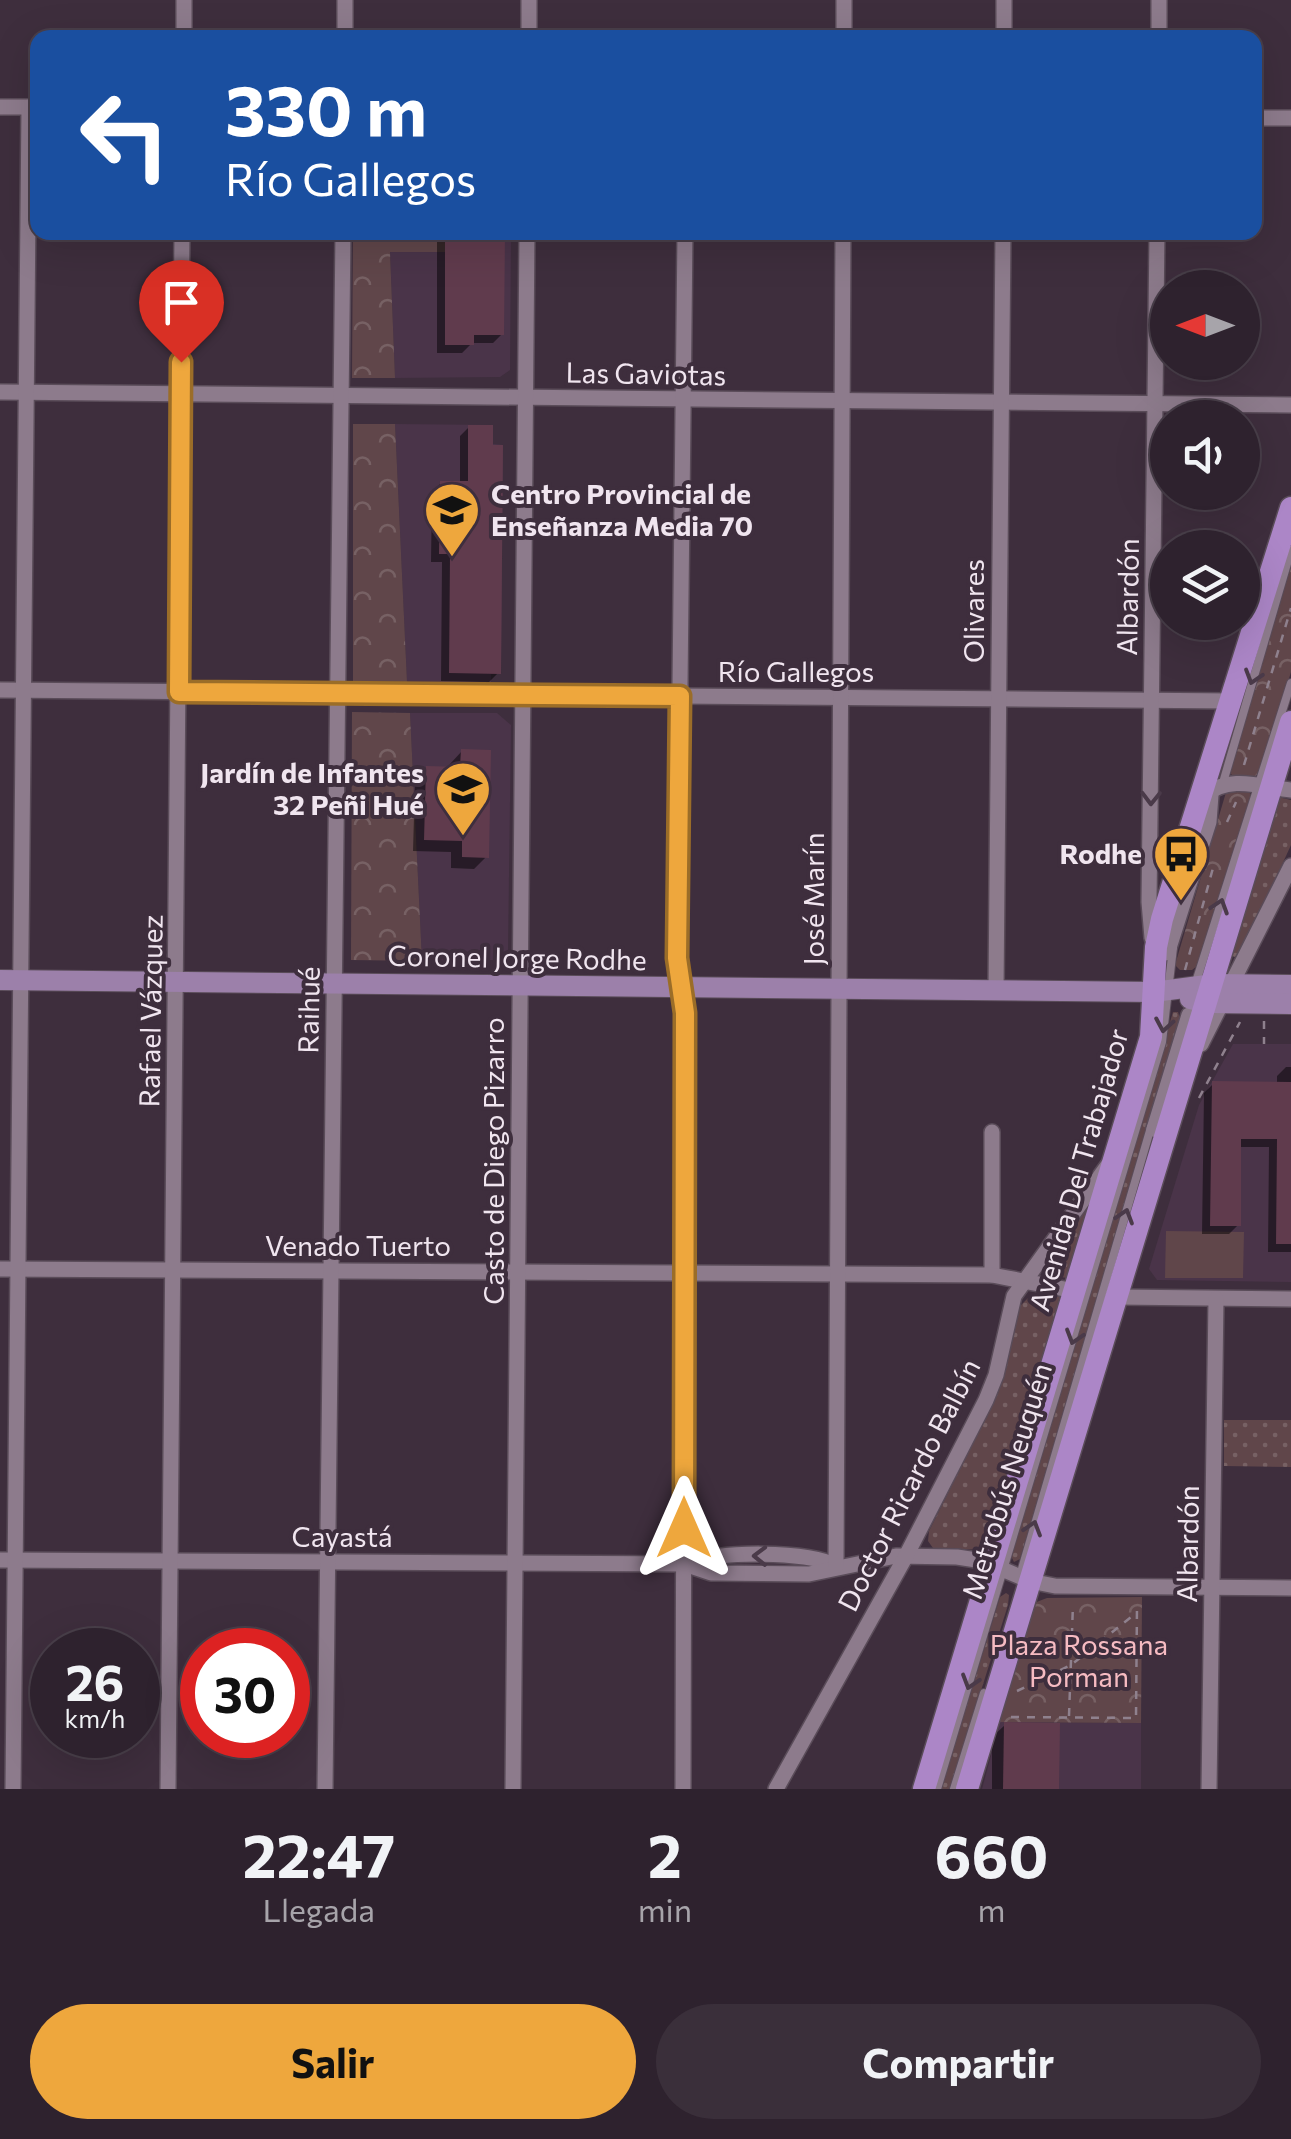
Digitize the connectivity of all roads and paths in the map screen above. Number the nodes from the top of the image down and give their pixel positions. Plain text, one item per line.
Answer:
1 (184, 0) edge
2 (345, 0) edge
3 (529, 0) edge
4 (844, 0) edge
5 (1004, 0) edge
6 (1159, 0) edge
7 (184, 30) edge
8 (345, 30) edge
9 (529, 30) edge
10 (844, 30) edge
11 (1004, 30) edge
12 (1159, 30) edge
13 (0, 107) edge
14 (30, 108) edge
15 (1262, 118) edge
16 (1291, 118) edge
17 (30, 230) edge
18 (182, 240) edge
19 (343, 240) edge
20 (527, 240) edge
21 (685, 240) edge
22 (843, 240) edge
23 (1002, 240) edge
24 (1157, 240) edge
25 (0, 392) edge
26 (26, 392) junction
27 (181, 394) junction
28 (341, 396) junction
29 (526, 397) junction
30 (684, 399) junction
31 (1155, 400) edge
32 (842, 401) junction
33 (1001, 402) junction
34 (1150, 404) edge
35 (1260, 405) edge
36 (1291, 405) edge
37 (1291, 508) edge
38 (1154, 510) edge
39 (1291, 550) edge
40 (1291, 608) edge
41 (1291, 683) edge
42 (0, 690) edge
43 (23, 690) junction
44 (179, 692) junction
45 (338, 693) junction
46 (523, 695) junction
47 (680, 696) junction
48 (840, 697) junction
49 (999, 699) junction
50 (1152, 700) junction
51 (1231, 701) junction
52 (1291, 722) edge
53 (1231, 763) dead end
54 (1244, 764) junction
55 (1240, 778) dead end
56 (1222, 785) junction
57 (1279, 789) edge
58 (1238, 796) dead end
59 (1198, 804) junction
60 (1224, 829) dead end
61 (1214, 862) dead end
62 (1291, 866) edge
63 (1166, 957) junction
64 (1188, 960) junction
65 (1199, 961) dead end
66 (10, 980) edge
67 (176, 982) junction
68 (334, 983) junction
69 (520, 985) junction
70 (1291, 985) edge
71 (681, 987) junction
72 (838, 988) junction
73 (996, 990) junction
74 (1207, 990) junction
75 (1164, 992) junction
76 (1291, 1004) edge
77 (1258, 1018) dead end
78 (1246, 1019) dead end
79 (1225, 1031) dead end
80 (1232, 1036) junction
81 (1264, 1044) dead end
82 (1196, 1102) dead end
83 (1161, 1131) joint
84 (992, 1132) dead end
85 (1116, 1154) junction
86 (0, 1269) edge
87 (18, 1269) junction
88 (174, 1270) junction
89 (331, 1271) junction
90 (518, 1272) junction
91 (684, 1273) junction
92 (837, 1274) junction
93 (992, 1275) junction
94 (1023, 1280) junction
95 (1074, 1291) junction
96 (1117, 1296) junction
97 (1216, 1299) junction
98 (1291, 1299) edge
99 (906, 1556) junction
100 (8, 1560) edge
101 (171, 1562) junction
102 (328, 1562) junction
103 (516, 1563) junction
104 (684, 1564) junction
105 (836, 1566) junction
106 (1012, 1573) junction
107 (1212, 1587) junction
108 (1291, 1588) edge
109 (1142, 1600) dead end
110 (1073, 1602) dead end
111 (1136, 1614) junction
112 (1071, 1665) junction
113 (1006, 1696) dead end
114 (1000, 1716) dead end
115 (1069, 1717) junction
116 (13, 1789) edge
117 (168, 1789) edge
118 (325, 1789) edge
119 (514, 1789) edge
120 (683, 1789) edge
121 (776, 1789) edge
122 (924, 1789) edge
123 (937, 1789) edge
124 (954, 1789) edge
125 (966, 1789) edge
126 (1210, 1789) edge

1 - 7 street
2 - 8 street
3 - 9 street
4 - 10 street
5 - 11 street
6 - 12 street
13 - 14 street
15 - 16 street
17 - 26 street
18 - 27 street, Rafael Vázquez
19 - 28 street, Raihué
20 - 29 street, Casto de Diego Pizarro
21 - 30 street
22 - 32 street, José Marín
23 - 33 street, Olivares
24 - 31 street, Albardón
25 - 26 street, Las Gaviotas
26 - 27 street, Las Gaviotas
26 - 43 street
27 - 28 street, Las Gaviotas
27 - 44 street, Rafael Vázquez
28 - 29 street, Las Gaviotas
28 - 45 street, Raihué
29 - 30 street, Las Gaviotas
29 - 46 street, Casto de Diego Pizarro
30 - 32 street, Las Gaviotas
30 - 47 street
32 - 33 street, Las Gaviotas
32 - 48 street, José Marín
33 - 34 street, Las Gaviotas
33 - 49 street, Olivares
35 - 36 street, Las Gaviotas
37 - 51 main road, Avenida Del Trabajador
38 - 50 street, Albardón
39 -> 56 lane, Metrobús Neuquén
40 - 54 path
41 - 57 lane
42 - 43 street, Río Gallegos
43 - 44 street, Río Gallegos
43 - 66 street
44 - 45 street, Río Gallegos
44 - 67 street, Rafael Vázquez
45 - 46 street, Río Gallegos
45 - 68 street, Raihué
46 - 47 street, Río Gallegos
46 - 69 street, Casto de Diego Pizarro
47 - 48 street, Río Gallegos
47 - 71 street
48 - 49 street, Río Gallegos
48 - 72 street, José Marín
49 - 50 street, Río Gallegos
49 - 73 street, Olivares
50 - 51 street, Río Gallegos
50 -> 63 street, Albardón
51 - 59 main road, Avenida Del Trabajador
52 - 57 main road, Avenida Del Trabajador
53 - 54 path
54 - 55 path
56 - 57 street
56 - 59 street
56 - 75 lane, Metrobús Neuquén
74 -> 57 main road, Avenida Del Trabajador
58 - 60 path
59 - 63 main road, Avenida Del Trabajador
61 - 64 path
62 - 74 street
63 - 63 street
63 - 64 path
63 - 75 main road, Avenida Del Trabajador
64 - 65 path
64 - 74 path
66 - 67 main road, Coronel Jorge Rodhe
66 - 87 street
67 - 68 main road, Coronel Jorge Rodhe
67 - 88 street, Rafael Vázquez
68 - 69 main road, Coronel Jorge Rodhe
68 - 89 street, Raihué
69 - 71 main road, Coronel Jorge Rodhe
69 - 90 street, Casto de Diego Pizarro
70 - 74 main road, Coronel Jorge Rodhe
71 - 72 main road, Coronel Jorge Rodhe
71 - 91 street
72 - 73 main road, Coronel Jorge Rodhe
72 - 92 street, José Marín
73 - 75 main road, Coronel Jorge Rodhe
74 - 75 main road, Coronel Jorge Rodhe
74 - 76 main road, Coronel Jorge Rodhe
74 - 96 main road, Avenida Del Trabajador
106 -> 74 lane, Metrobús Neuquén
75 - 85 main road, Avenida Del Trabajador
75 -> 106 lane, Metrobús Neuquén
77 - 81 path
78 - 80 path
79 - 80 path
80 - 82 path
83 - 83 street
84 - 93 street
85 - 94 street, Doctor Ricardo Balbín
85 - 95 main road, Avenida Del Trabajador
86 - 87 street, Venado Tuerto
87 - 88 street, Venado Tuerto
87 - 100 street
88 - 89 street, Venado Tuerto
88 - 101 street, Rafael Vázquez
89 - 90 street, Venado Tuerto
89 - 102 street, Raihué
90 - 91 street, Venado Tuerto
90 - 103 street, Casto de Diego Pizarro
91 - 92 street, Venado Tuerto
91 - 104 street
92 - 93 street, Venado Tuerto
92 - 105 street, José Marín
93 - 94 street, Venado Tuerto
94 - 95 street, Venado Tuerto
94 - 99 street, Doctor Ricardo Balbín
95 - 106 main road, Avenida Del Trabajador
96 - 97 street
96 - 106 main road, Avenida Del Trabajador
97 - 98 street
97 - 107 street, Albardón
99 - 105 street, Cayastá
99 - 106 street, Cayastá
99 - 121 street, Doctor Ricardo Balbín
100 - 101 street, Cayastá
100 - 116 street
101 - 102 street, Cayastá
101 - 117 street, Rafael Vázquez
102 - 103 street, Cayastá
102 - 118 street, Raihué
103 - 104 street, Cayastá
103 - 119 street, Casto de Diego Pizarro
104 - 105 street, Cayastá
104 - 120 street
106 - 107 street, Cayastá
106 - 122 main road, Avenida Del Trabajador
106 -> 123 lane, Metrobús Neuquén
106 - 124 lane, Metrobús Neuquén
106 - 125 main road, Avenida Del Trabajador
107 - 108 street, Cayastá
107 - 126 street, Albardón
109 - 111 path
110 - 112 path
111 - 112 path
111 - 115 path
112 - 113 path
112 - 115 path
114 - 115 path

